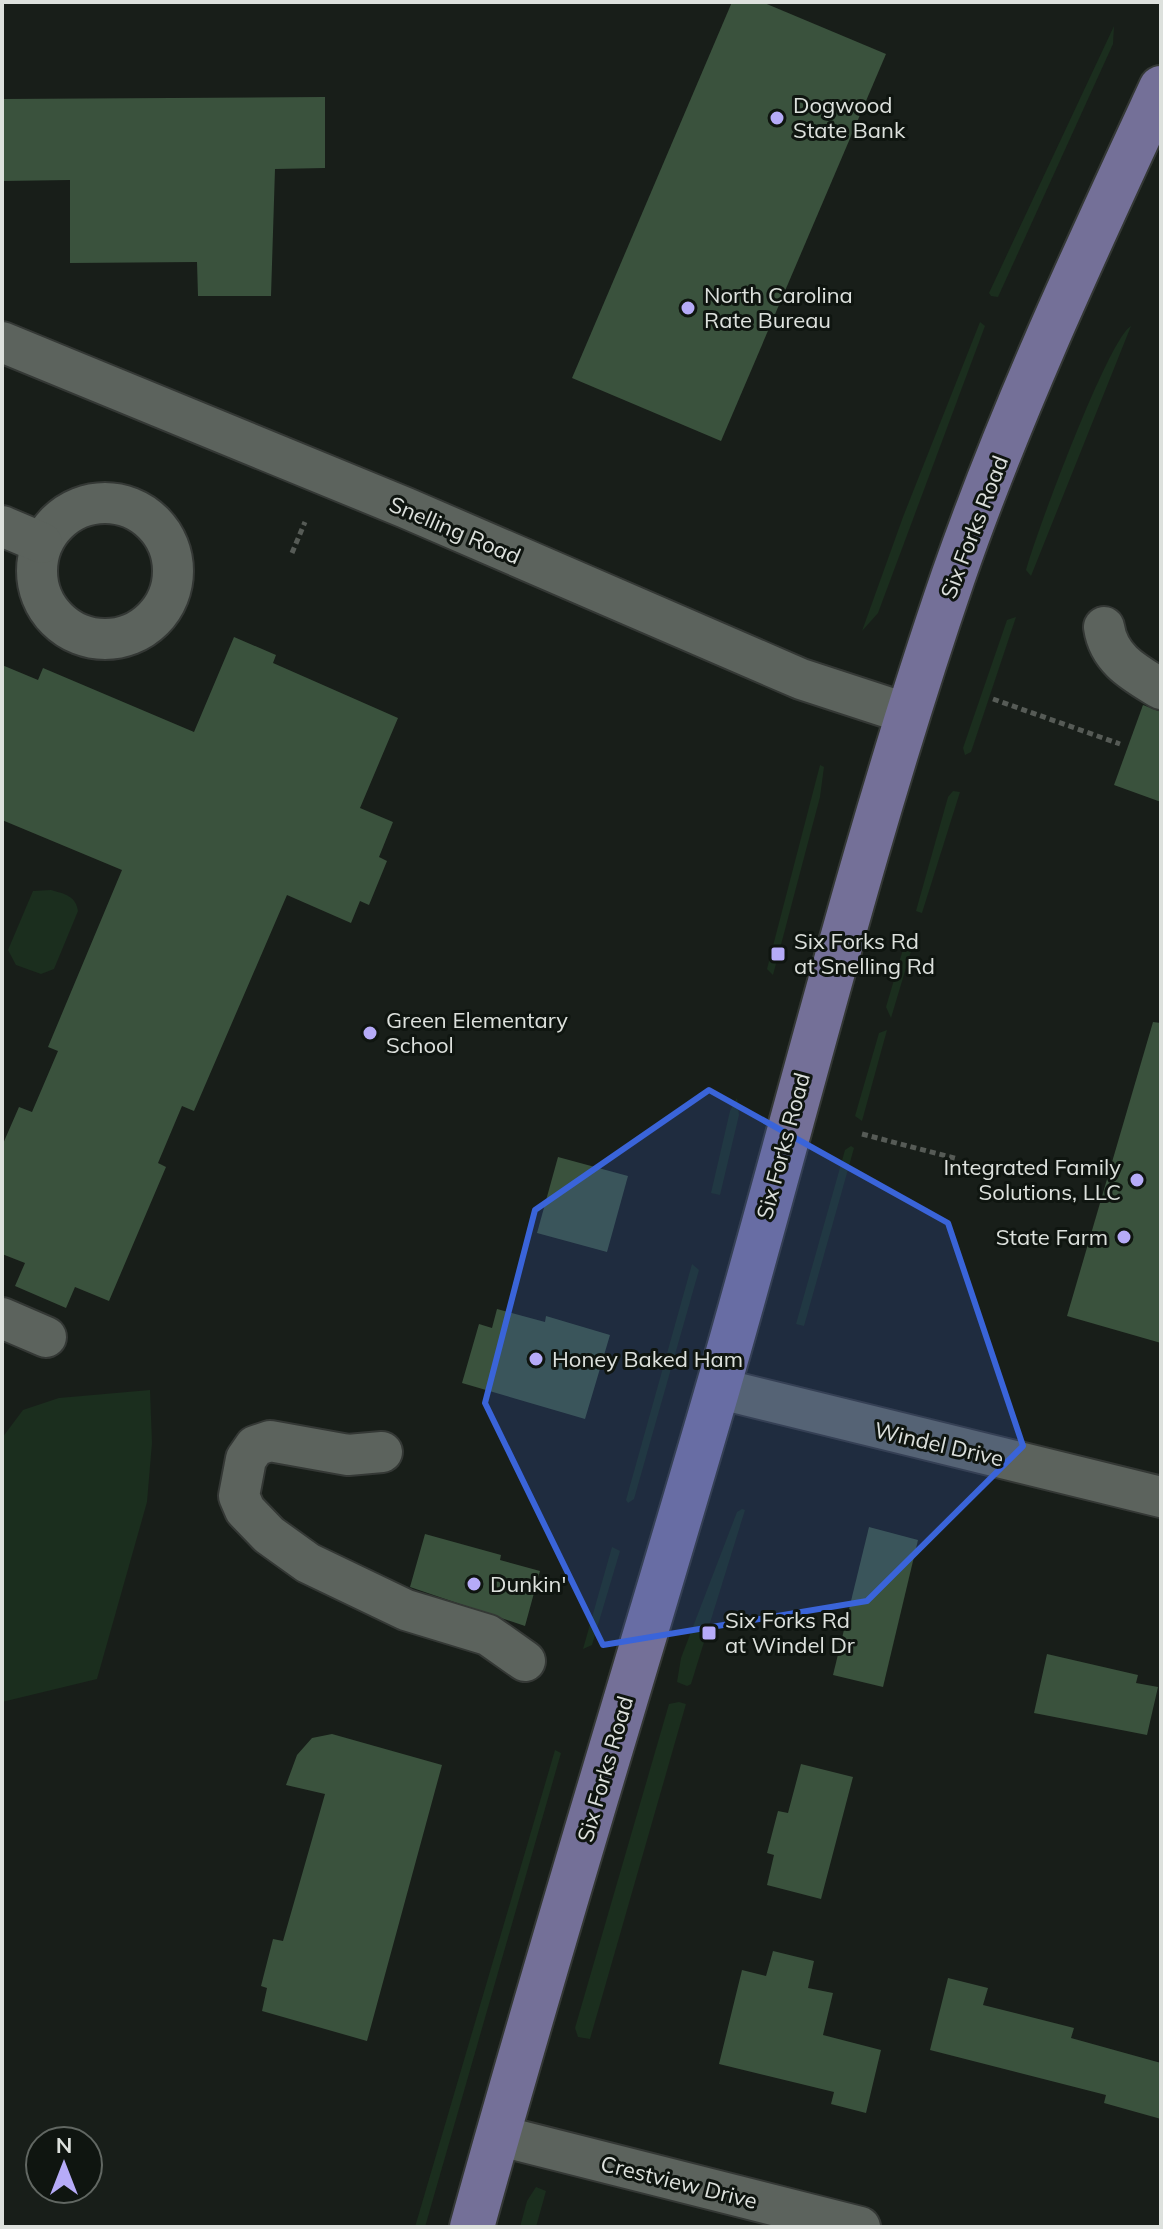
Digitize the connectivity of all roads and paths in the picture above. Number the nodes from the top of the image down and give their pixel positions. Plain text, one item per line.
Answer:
1 (1161, 88) edge
2 (2, 342) edge
3 (305, 522) dead end
4 (2, 526) edge
5 (42, 543) dead end
6 (292, 553) dead end
7 (1104, 627) dead end
8 (1161, 689) edge
9 (993, 699) dead end
10 (908, 714) junction
11 (1120, 744) dead end
12 (862, 1134) dead end
13 (958, 1159) dead end
14 (2, 1318) edge
15 (46, 1337) dead end
16 (717, 1388) junction
17 (382, 1452) dead end
18 (1161, 1497) edge
19 (525, 1661) dead end
20 (497, 2135) junction
21 (472, 2227) edge
22 (860, 2227) edge

1 - 10 main road, Six Forks Road
2 - 10 street, Snelling Road
3 - 6 path
4 - 5 street
7 - 8 street
9 - 11 path
10 - 16 main road, Six Forks Road
12 - 13 path
14 - 15 street
16 - 18 street, Windel Drive
16 - 20 main road, Six Forks Road
17 - 19 street
20 - 21 main road, Six Forks Road
20 - 22 street, Crestview Drive

